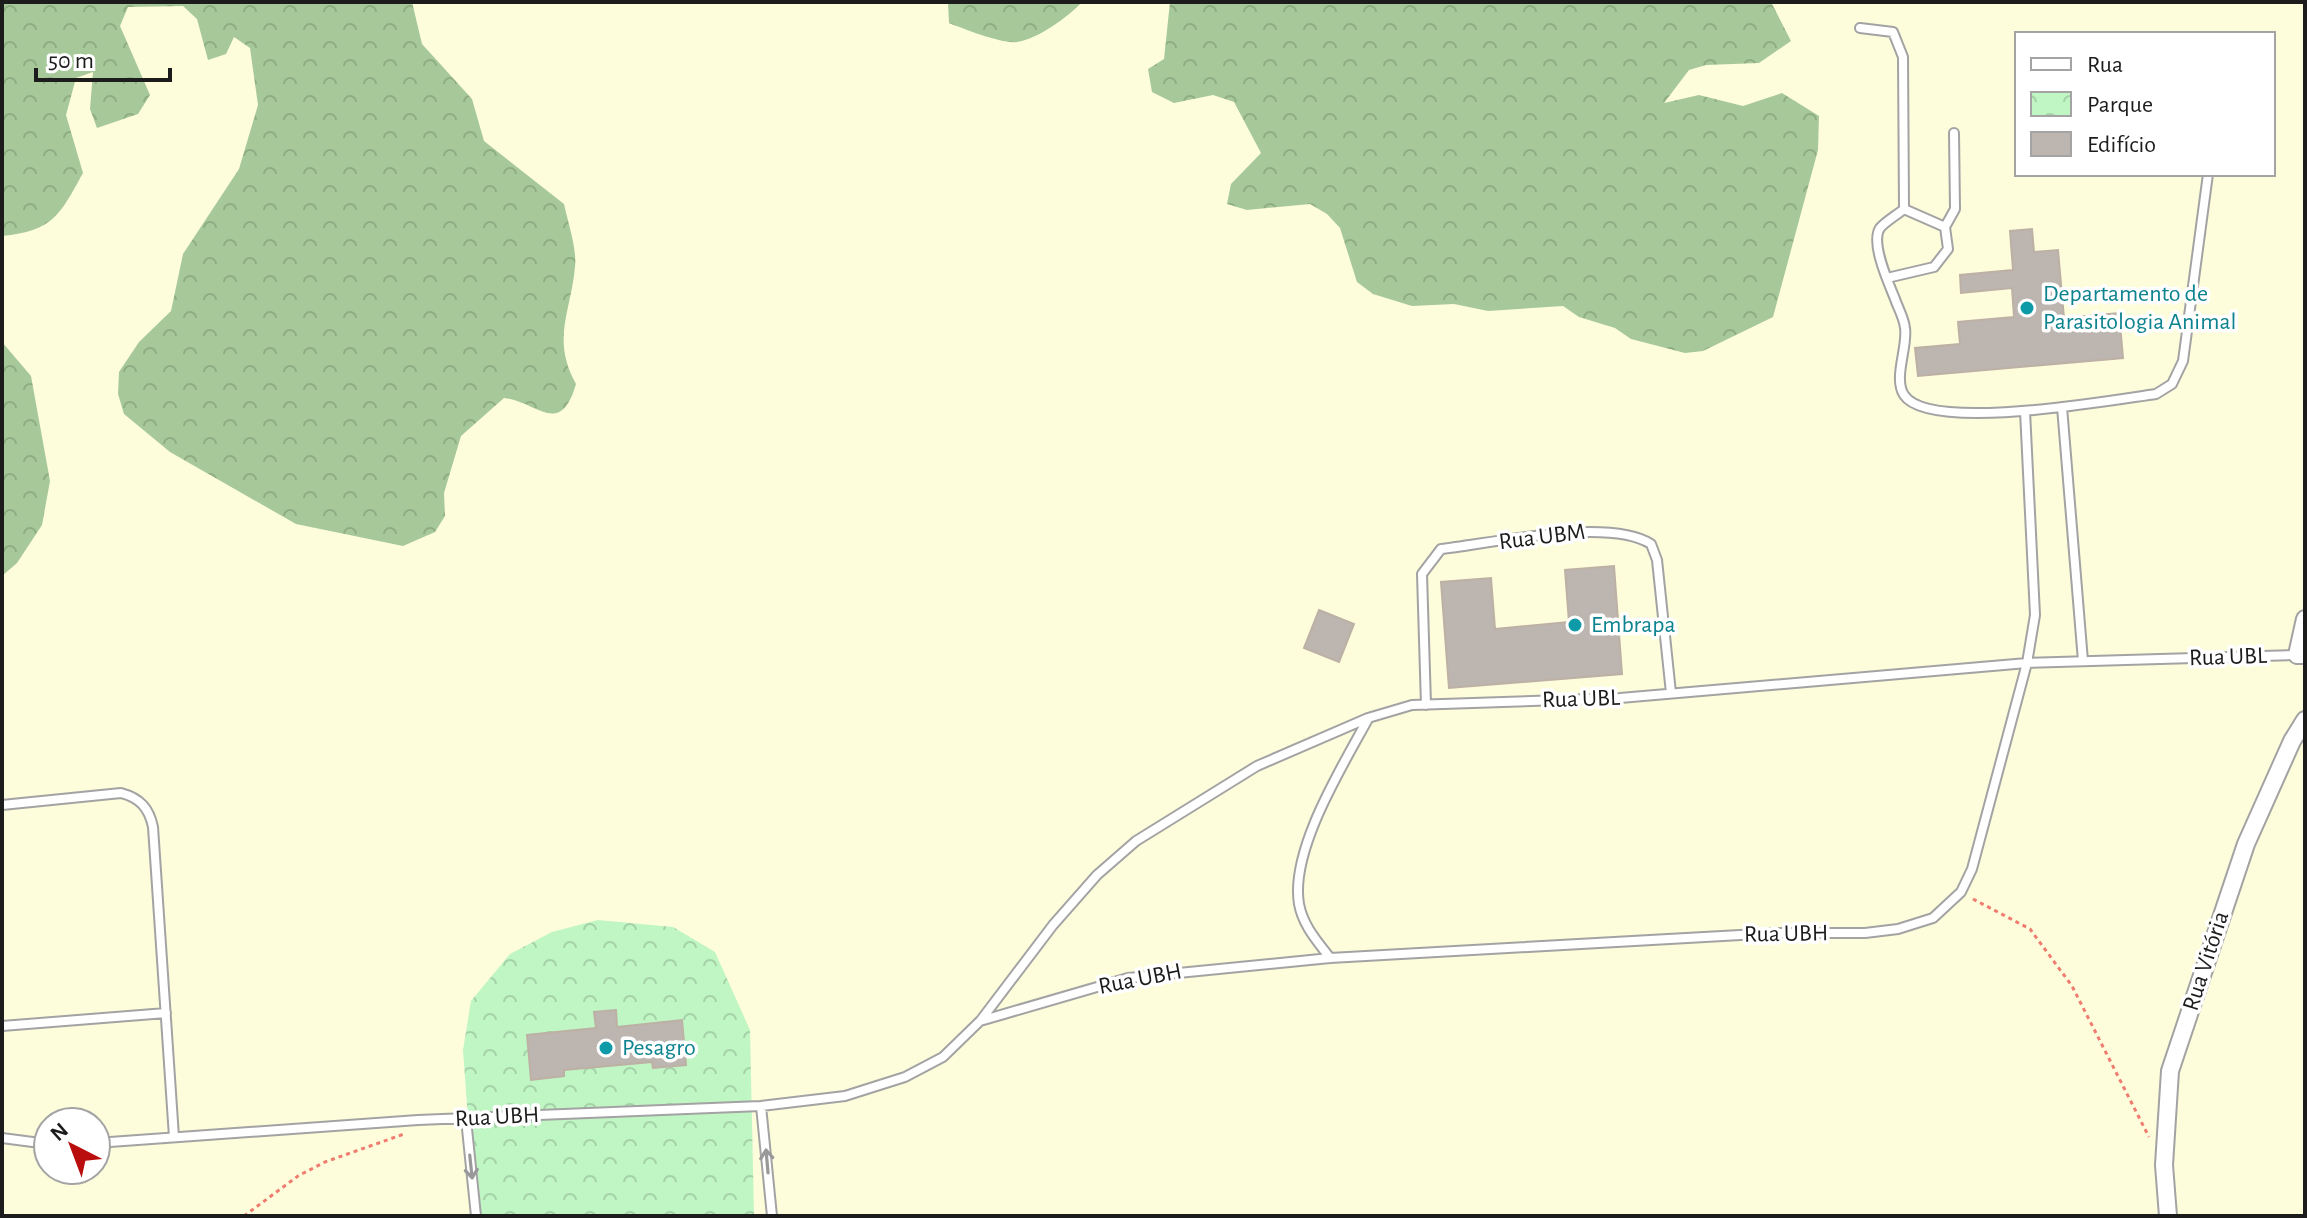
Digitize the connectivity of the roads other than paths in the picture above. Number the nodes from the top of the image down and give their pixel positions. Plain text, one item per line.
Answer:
1 (1860, 28) dead end
2 (1954, 133) dead end
3 (2208, 176) edge
4 (1904, 209) junction
5 (1945, 227) junction
6 (1887, 278) junction
7 (2062, 407) junction
8 (2025, 411) junction
9 (2305, 619) edge
10 (2301, 655) edge
11 (2083, 661) junction
12 (2027, 663) junction
13 (1671, 693) junction
14 (1426, 705) junction
15 (1368, 718) junction
16 (2305, 720) edge
17 (2, 805) edge
18 (1330, 958) junction
19 (166, 1013) junction
20 (980, 1021) junction
21 (2, 1026) edge
22 (761, 1106) junction
23 (466, 1119) junction
24 (174, 1137) junction
25 (2, 1138) edge
26 (32, 1142) edge
27 (112, 1142) edge
28 (476, 1216) edge
29 (772, 1216) edge
30 (2168, 1216) edge

1 - 4 lane
2 - 5 lane
3 - 7 lane
4 - 5 lane
4 - 6 lane
5 - 6 lane
6 - 8 lane
7 - 8 lane
7 - 11 lane
8 - 12 lane, Rua UBH
9 - 10 street
10 - 11 lane, Rua UBL
11 - 12 lane, Rua UBL
12 - 13 lane, Rua UBL
12 - 18 lane, Rua UBH
13 - 14 lane, Rua UBL
13 - 14 lane, Rua UBM
14 - 15 lane, Rua UBL
15 - 18 lane
15 - 20 lane, Rua UBL
16 - 30 street, Rua Vitória
17 - 19 lane
18 - 20 lane, Rua UBH
19 - 21 lane
19 - 24 lane
20 - 22 lane, Rua UBH
22 - 23 lane, Rua UBH
29 -> 22 lane
23 - 24 lane, Rua UBH
23 -> 28 lane
24 - 27 lane, Rua UBH
25 - 26 lane

